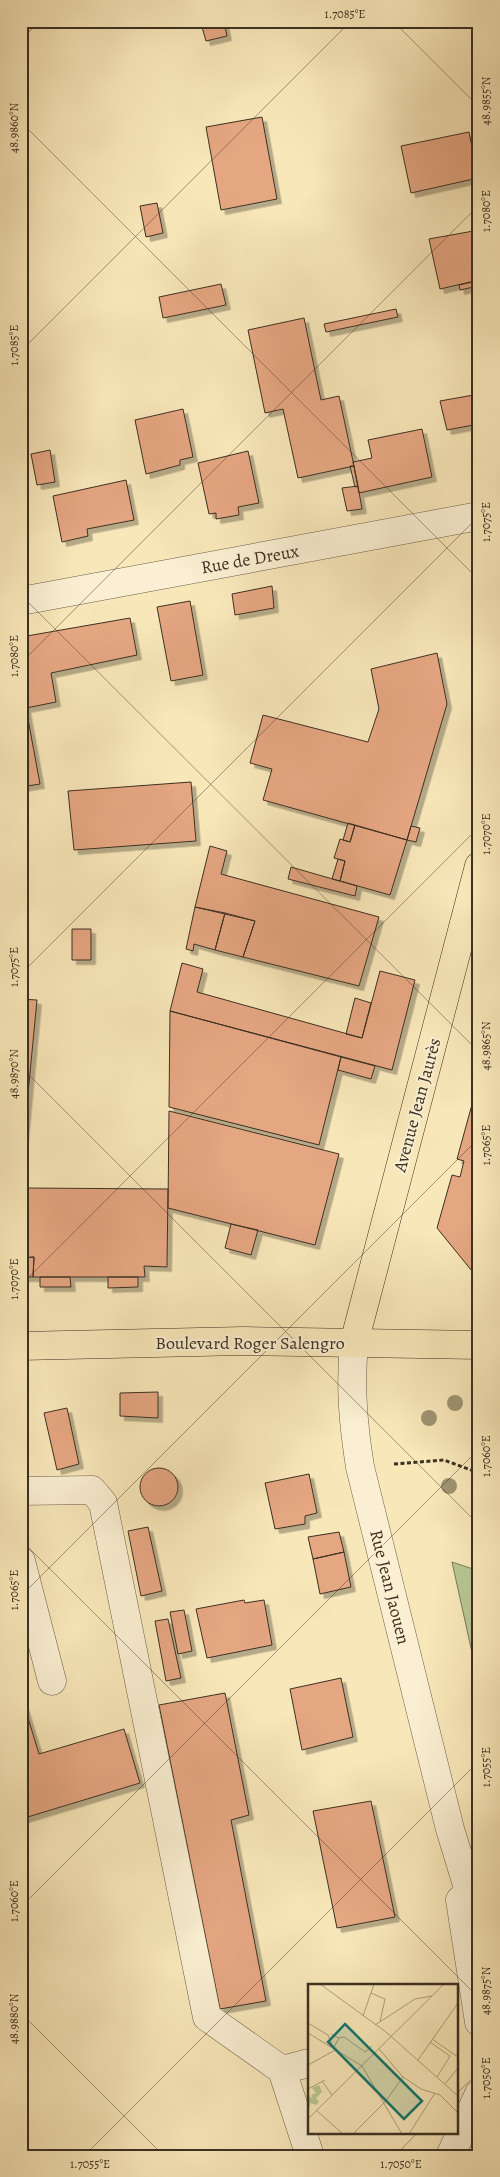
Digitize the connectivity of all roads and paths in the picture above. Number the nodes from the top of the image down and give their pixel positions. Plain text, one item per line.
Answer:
1 (479, 516) edge
2 (21, 601) edge
3 (479, 866) edge
4 (354, 1343) junction
5 (479, 1345) edge
6 (21, 1346) edge
7 (360, 1467) junction
8 (479, 1472) edge
9 (21, 1491) edge
10 (21, 1561) edge
11 (52, 1681) dead end
12 (475, 1936) edge
13 (471, 2021) edge
14 (308, 2063) edge
15 (282, 2070) junction
16 (479, 2094) edge
17 (310, 2156) edge
18 (450, 2156) edge

1 - 2 street, Rue de Dreux
3 - 4 main road, Avenue Jean Jaurès
4 - 5 main road, Boulevard Roger Salengro
4 - 6 main road, Boulevard Roger Salengro
4 - 7 street, Rue Jean Jaouen
7 - 8 path
7 - 12 street, Rue Jean Jaouen
9 - 15 street
10 - 11 street
12 - 13 street, Rue Jean Jaouen
14 - 15 street
15 - 17 street
16 - 18 street

